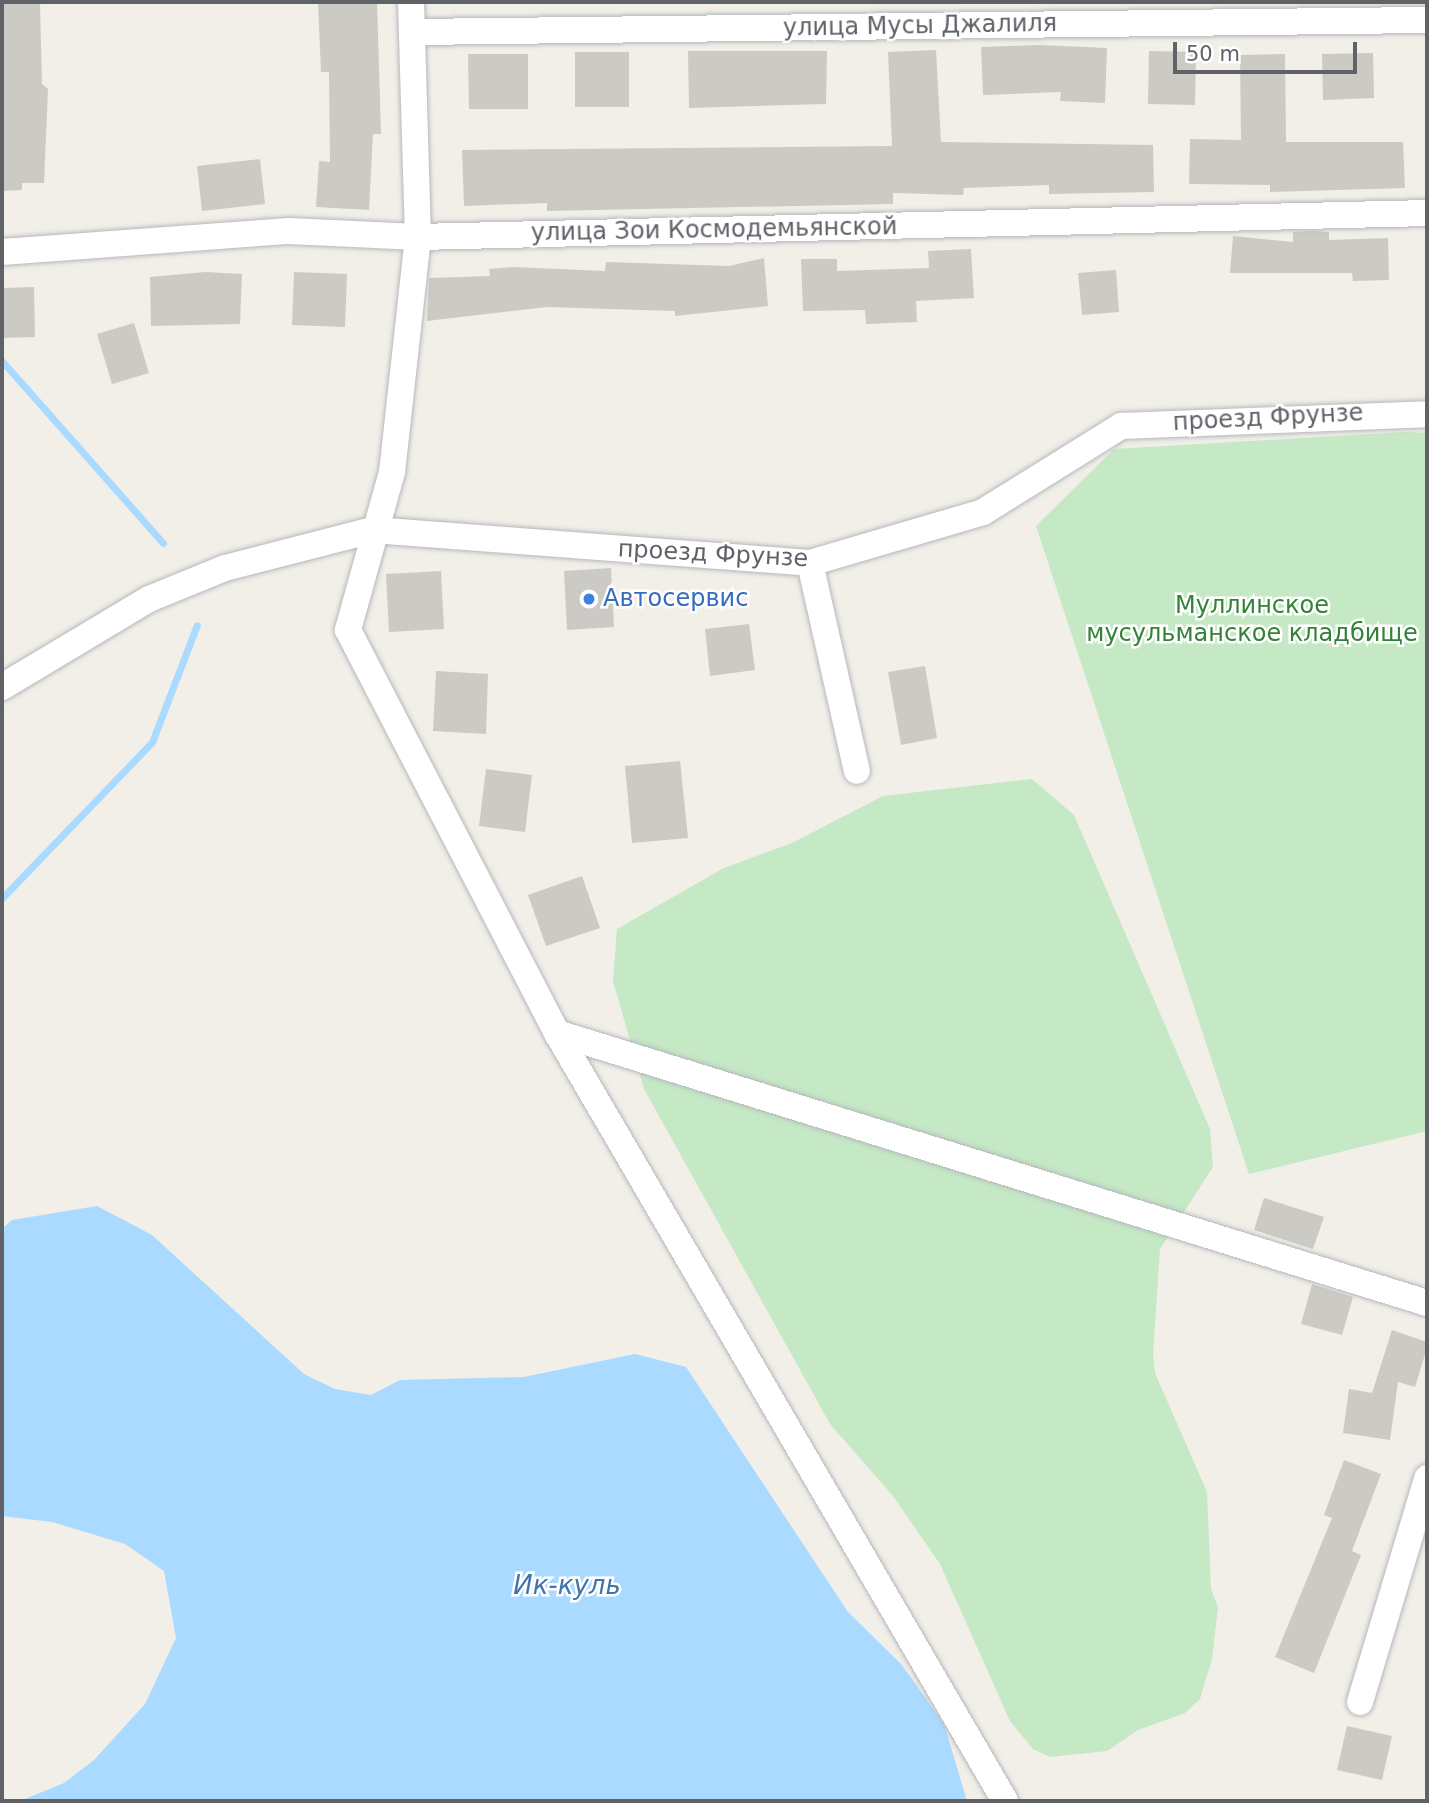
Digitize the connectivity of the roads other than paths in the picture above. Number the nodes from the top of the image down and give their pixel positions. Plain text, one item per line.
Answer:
1 (411, 2) edge
2 (1427, 20) edge
3 (414, 32) junction
4 (1427, 213) edge
5 (418, 237) junction
6 (2, 252) edge
7 (1427, 414) edge
8 (373, 530) junction
9 (810, 563) junction
10 (2, 687) edge
11 (857, 771) dead end
12 (558, 1033) junction
13 (1427, 1303) edge
14 (1427, 1478) edge
15 (1360, 1702) dead end
16 (1005, 1801) edge

1 - 3 street
2 - 3 street, улица Мусы Джалиля
3 - 5 street
4 - 5 street, улица Зои Космодемьянской
5 - 6 street, улица Зои Космодемьянской
5 - 8 street
7 - 9 street, проезд Фрунзе
8 - 9 street, проезд Фрунзе
8 - 10 street, проезд Фрунзе
8 - 12 street
9 - 11 street
12 - 13 street
12 - 16 street
14 - 15 street

